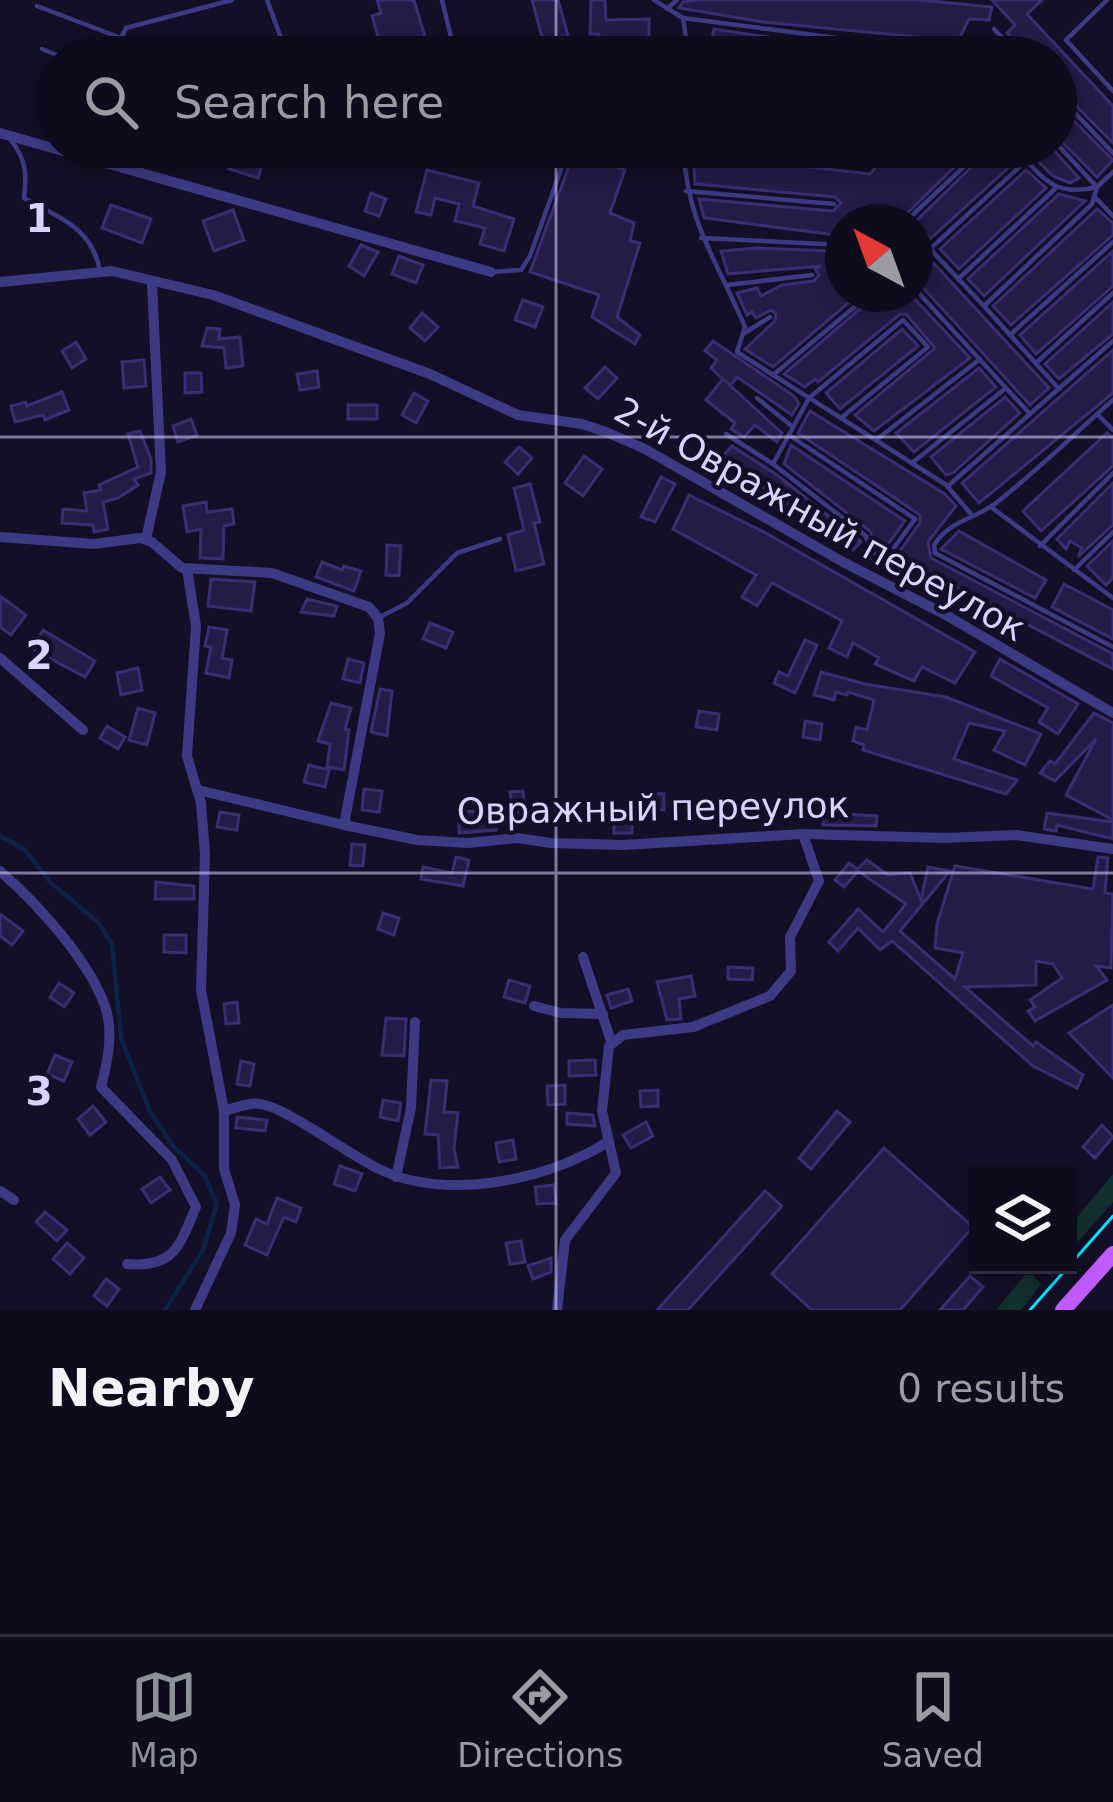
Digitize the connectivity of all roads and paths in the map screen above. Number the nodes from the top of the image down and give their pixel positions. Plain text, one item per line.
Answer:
1 (232, 0) edge
2 (267, 0) edge
3 (442, 0) edge
4 (654, 0) edge
5 (677, 0) edge
6 (1107, 0) edge
7 (37, 6) dead end
8 (668, 9) junction
9 (683, 19) junction
10 (994, 29) dead end
11 (116, 36) edge
12 (122, 36) edge
13 (280, 36) edge
14 (451, 36) edge
15 (686, 36) edge
16 (818, 36) edge
17 (1001, 36) edge
18 (1070, 36) edge
19 (1077, 52) edge
20 (1113, 92) edge
21 (1077, 115) edge
22 (4, 135) edge
23 (36, 144) edge
24 (1113, 153) edge
25 (1077, 166) edge
26 (121, 168) edge
27 (561, 168) edge
28 (684, 168) edge
29 (962, 168) edge
30 (1018, 168) edge
31 (1035, 168) edge
32 (1113, 173) edge
33 (1097, 188) junction
34 (1055, 189) junction
35 (686, 190) junction
36 (1094, 196) junction
37 (835, 204) dead end
38 (923, 204) edge
39 (1113, 216) edge
40 (701, 238) junction
41 (1113, 242) edge
42 (825, 244) edge
43 (933, 246) edge
44 (933, 252) edge
45 (100, 271) junction
46 (491, 272) joint
47 (812, 275) dead end
48 (958, 279) junction
49 (0, 282) edge
50 (152, 284) junction
51 (728, 285) junction
52 (1113, 293) edge
53 (984, 306) junction
54 (933, 308) edge
55 (848, 312) edge
56 (770, 317) dead end
57 (743, 334) junction
58 (1010, 334) junction
59 (1113, 341) edge
60 (980, 359) junction
61 (1036, 363) junction
62 (772, 374) junction
63 (1006, 388) junction
64 (1059, 388) junction
65 (757, 398) dead end
66 (809, 398) junction
67 (1113, 400) edge
68 (1030, 414) junction
69 (1097, 414) junction
70 (841, 418) junction
71 (793, 427) junction
72 (1113, 430) edge
73 (725, 434) dead end
74 (788, 435) junction
75 (876, 440) junction
76 (912, 463) junction
77 (773, 464) junction
78 (1113, 473) edge
79 (947, 486) junction
80 (991, 507) junction
81 (971, 514) junction
82 (1113, 532) edge
83 (0, 537) edge
84 (146, 539) junction
85 (500, 539) dead end
86 (1040, 546) junction
87 (187, 569) junction
88 (1074, 570) junction
89 (1112, 594) edge
90 (378, 618) junction
91 (1113, 647) edge
92 (0, 658) edge
93 (1113, 713) edge
94 (83, 730) dead end
95 (198, 790) junction
96 (344, 825) junction
97 (803, 834) junction
98 (1113, 849) edge
99 (0, 872) edge
100 (583, 957) dead end
101 (534, 1006) dead end
102 (603, 1014) junction
103 (415, 1022) dead end
104 (611, 1041) junction
105 (224, 1111) junction
106 (609, 1142) junction
107 (396, 1177) junction
108 (0, 1191) edge
109 (14, 1200) dead end
110 (1113, 1254) edge
111 (128, 1264) dead end
112 (1072, 1306) edge
113 (195, 1310) edge
114 (557, 1310) edge

1 - 12 lane
2 - 13 lane
3 - 14 lane
4 - 8 lane
5 - 8 lane
6 - 18 lane
7 - 11 lane
8 - 9 lane
9 - 15 lane
9 - 16 lane
10 - 17 lane
19 - 20 lane
21 - 24 lane
22 - 23 street
22 - 45 lane
25 - 33 lane
26 - 46 street
27 - 46 lane
28 - 35 lane
29 - 38 lane
30 - 43 lane
31 - 34 lane
32 - 33 lane
33 - 34 lane
33 - 36 lane
34 - 48 lane
35 - 37 lane
35 - 40 lane
36 - 39 lane
36 - 53 lane
40 - 42 lane
40 - 51 lane
41 - 58 lane
44 - 48 lane
45 - 49 street
45 - 50 street, 2-й Овражный переулок
47 - 51 lane
48 - 53 lane
50 - 84 street
50 - 93 street, 2-й Овражный переулок
51 - 57 lane
52 - 61 lane
53 - 58 lane
54 - 60 lane
55 - 62 lane
56 - 57 lane
57 - 62 lane
58 - 61 lane
59 - 64 lane
60 - 63 lane
60 - 75 lane
61 - 64 lane
62 - 66 lane
63 - 68 lane
63 - 76 lane
64 - 68 lane
65 - 71 lane
66 - 70 lane
66 - 70 lane
66 - 71 lane
67 - 69 lane
68 - 79 lane
69 - 72 lane
69 - 80 lane
70 - 75 lane
71 - 74 lane
73 - 77 lane
74 - 77 lane
74 - 77 lane
75 - 76 lane
76 - 79 lane
78 - 86 lane
79 - 81 lane
80 - 81 lane
80 - 86 lane
81 - 91 lane
82 - 88 lane
83 - 84 street
84 - 87 street
85 - 90 lane
86 - 88 lane
87 - 90 street
87 - 95 street
88 - 89 lane
90 - 96 street
92 - 94 street
95 - 96 street, Овражный переулок
95 - 105 street
96 - 97 street, Овражный переулок
97 - 98 street, Овражный переулок
97 - 104 street
99 - 111 street
100 - 102 street
101 - 102 street
102 - 104 street
103 - 107 street
104 - 106 street
105 - 107 street
105 - 113 street
106 - 107 street
106 - 114 street
108 - 109 street
110 - 112 main road

